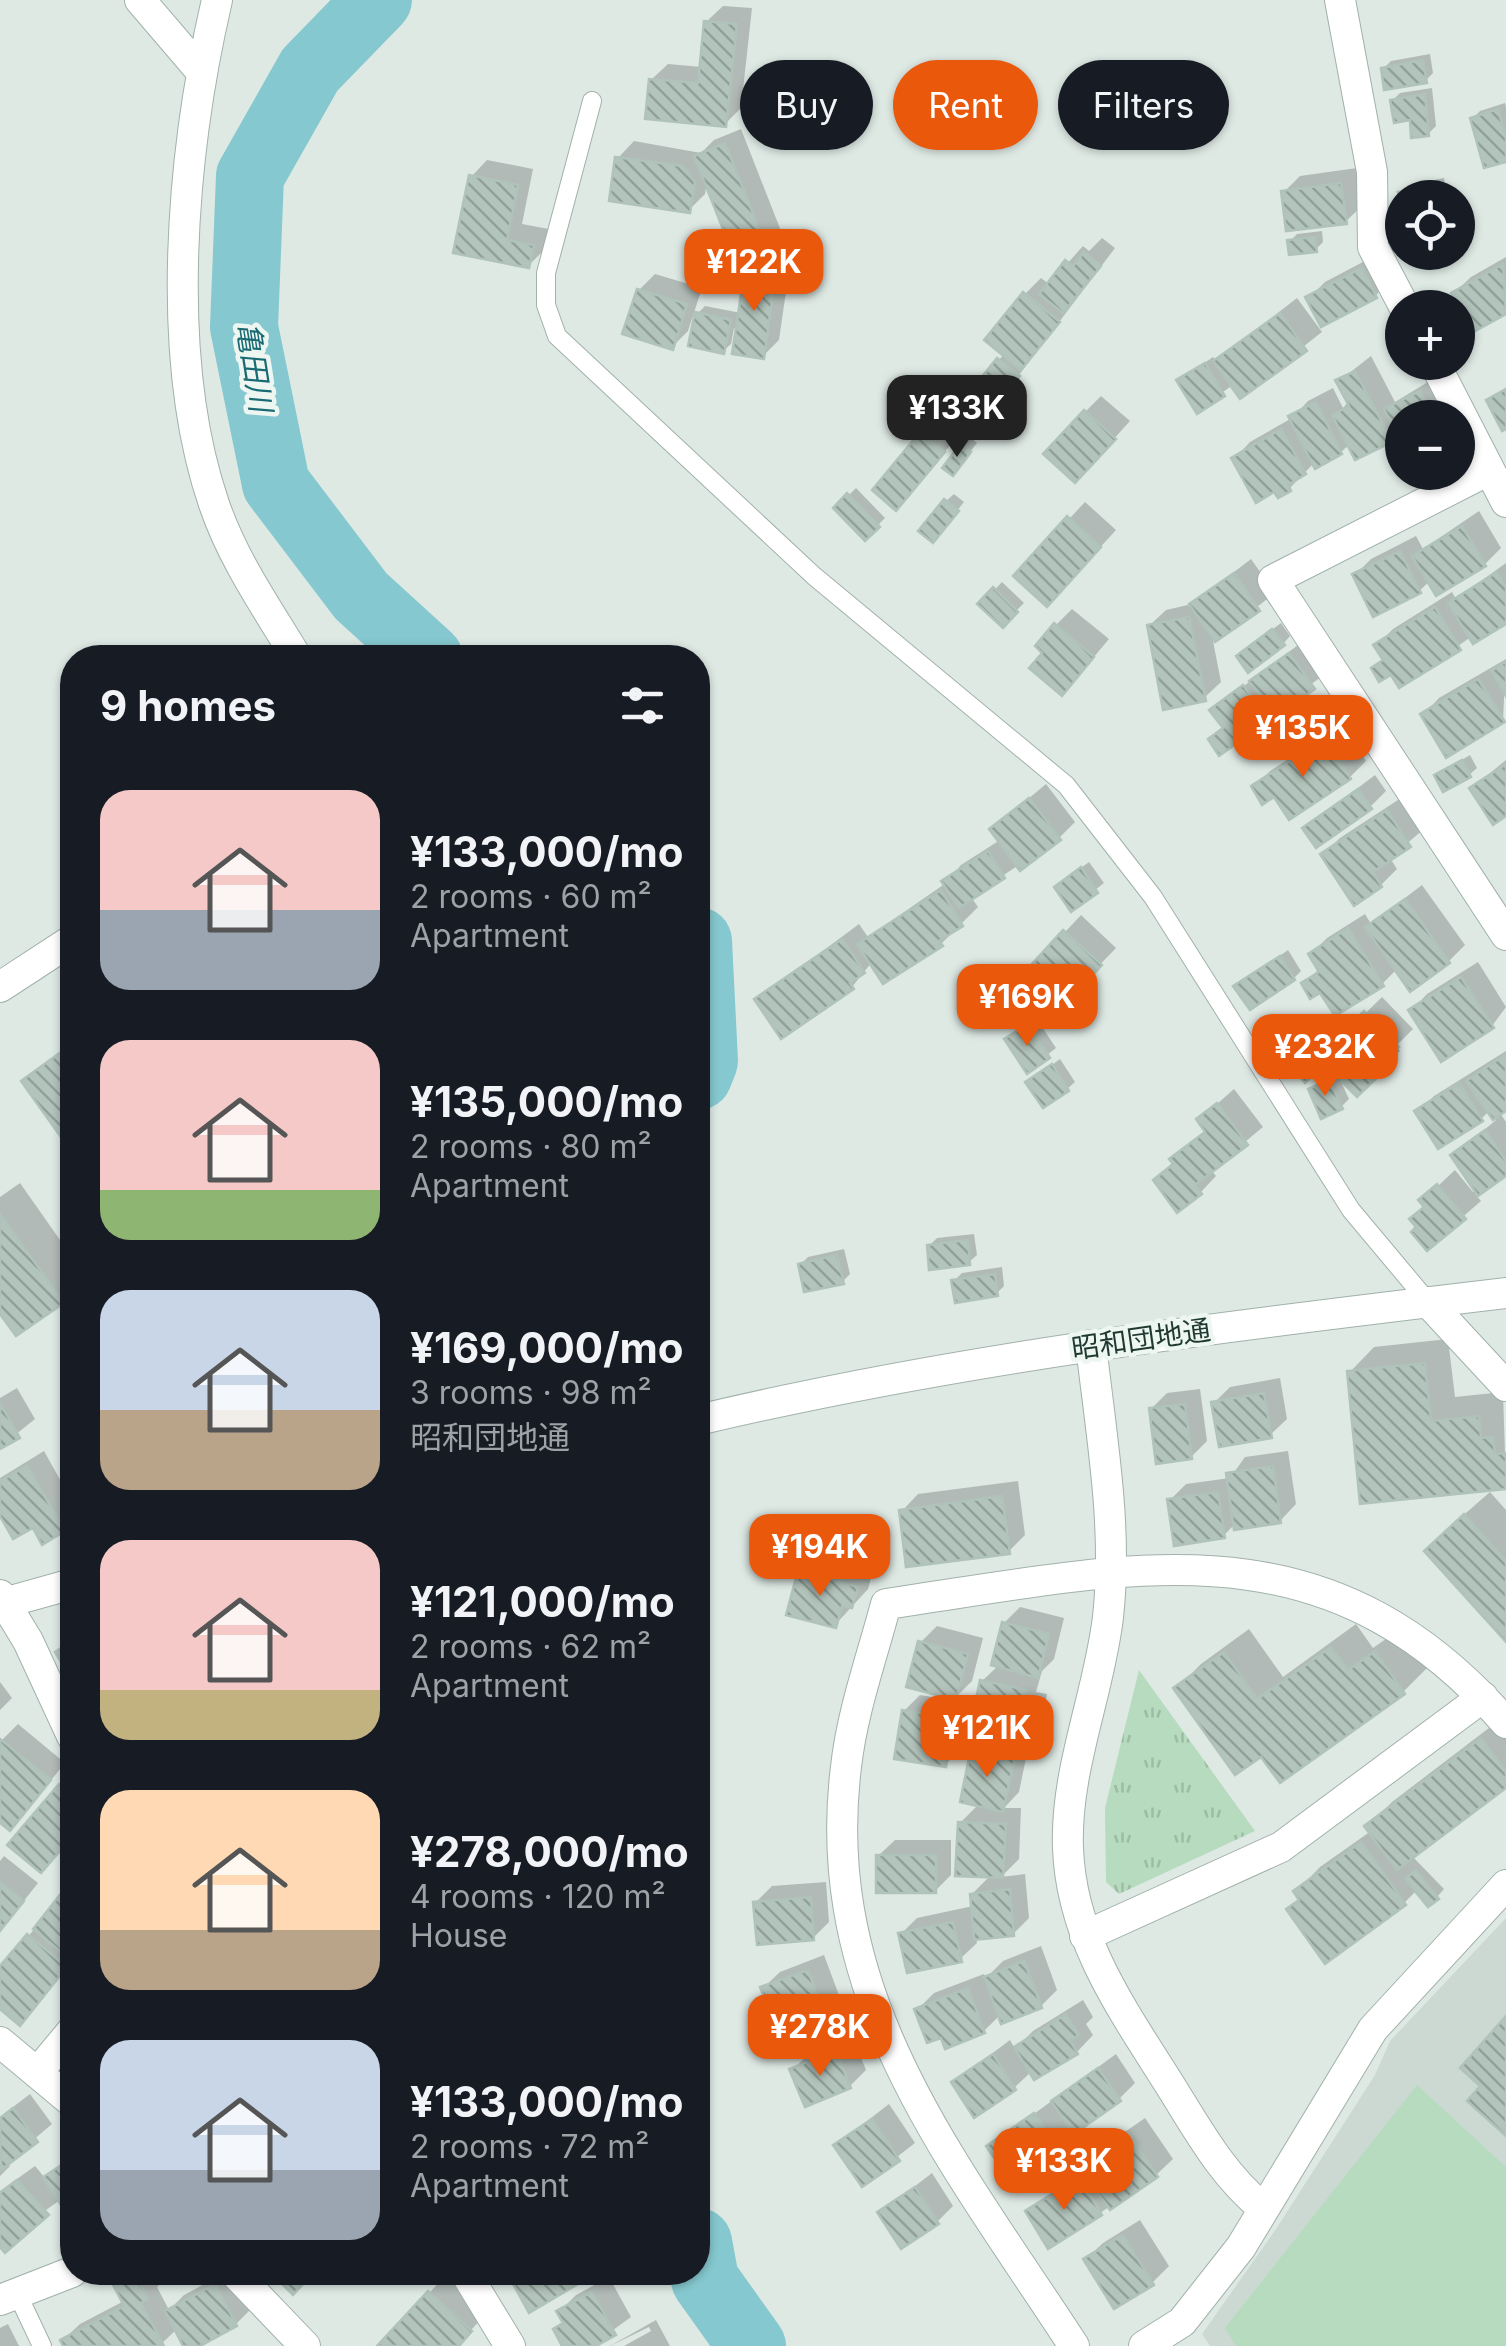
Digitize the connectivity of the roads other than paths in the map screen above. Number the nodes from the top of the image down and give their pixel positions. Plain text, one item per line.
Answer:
1 (140, 0) edge
2 (217, 0) edge
3 (1340, 0) edge
4 (200, 70) junction
5 (592, 101) dead end
6 (1396, 290) edge
7 (1443, 380) edge
8 (1489, 470) junction
9 (1506, 502) edge
10 (289, 645) edge
11 (1506, 935) edge
12 (60, 948) edge
13 (0, 988) edge
14 (1506, 1293) edge
15 (1428, 1302) junction
16 (1091, 1345) junction
17 (1506, 1386) edge
18 (710, 1417) edge
19 (1110, 1572) junction
20 (60, 1587) edge
21 (2, 1601) edge
22 (1483, 1697) junction
23 (60, 1710) edge
24 (1506, 1723) edge
25 (1506, 1885) edge
26 (1085, 1936) junction
27 (0, 2042) edge
28 (60, 2045) edge
29 (37, 2073) junction
30 (60, 2092) edge
31 (1263, 2208) junction
32 (60, 2277) edge
33 (246, 2285) edge
34 (473, 2285) edge
35 (9, 2297) edge
36 (42, 2346) edge
37 (305, 2346) edge
38 (510, 2346) edge
39 (1074, 2346) edge
40 (1144, 2346) edge

1 - 4 street
2 - 4 street
3 - 6 street
4 - 10 street
5 - 15 lane
7 - 8 street
8 - 9 street
8 - 11 street
12 - 13 street
14 - 15 street, 昭和団地通
15 - 16 street, 昭和団地通
15 - 17 street
16 - 18 street, 昭和団地通
16 - 19 street
19 - 22 street
19 - 26 street
19 - 39 street
20 - 21 street
21 - 23 street
22 - 24 street
22 - 26 street
25 - 31 street
26 - 31 street
27 - 29 street
28 - 29 street
29 - 30 street
31 - 40 street
32 - 35 street
33 - 37 street
34 - 38 street
35 - 36 lane

